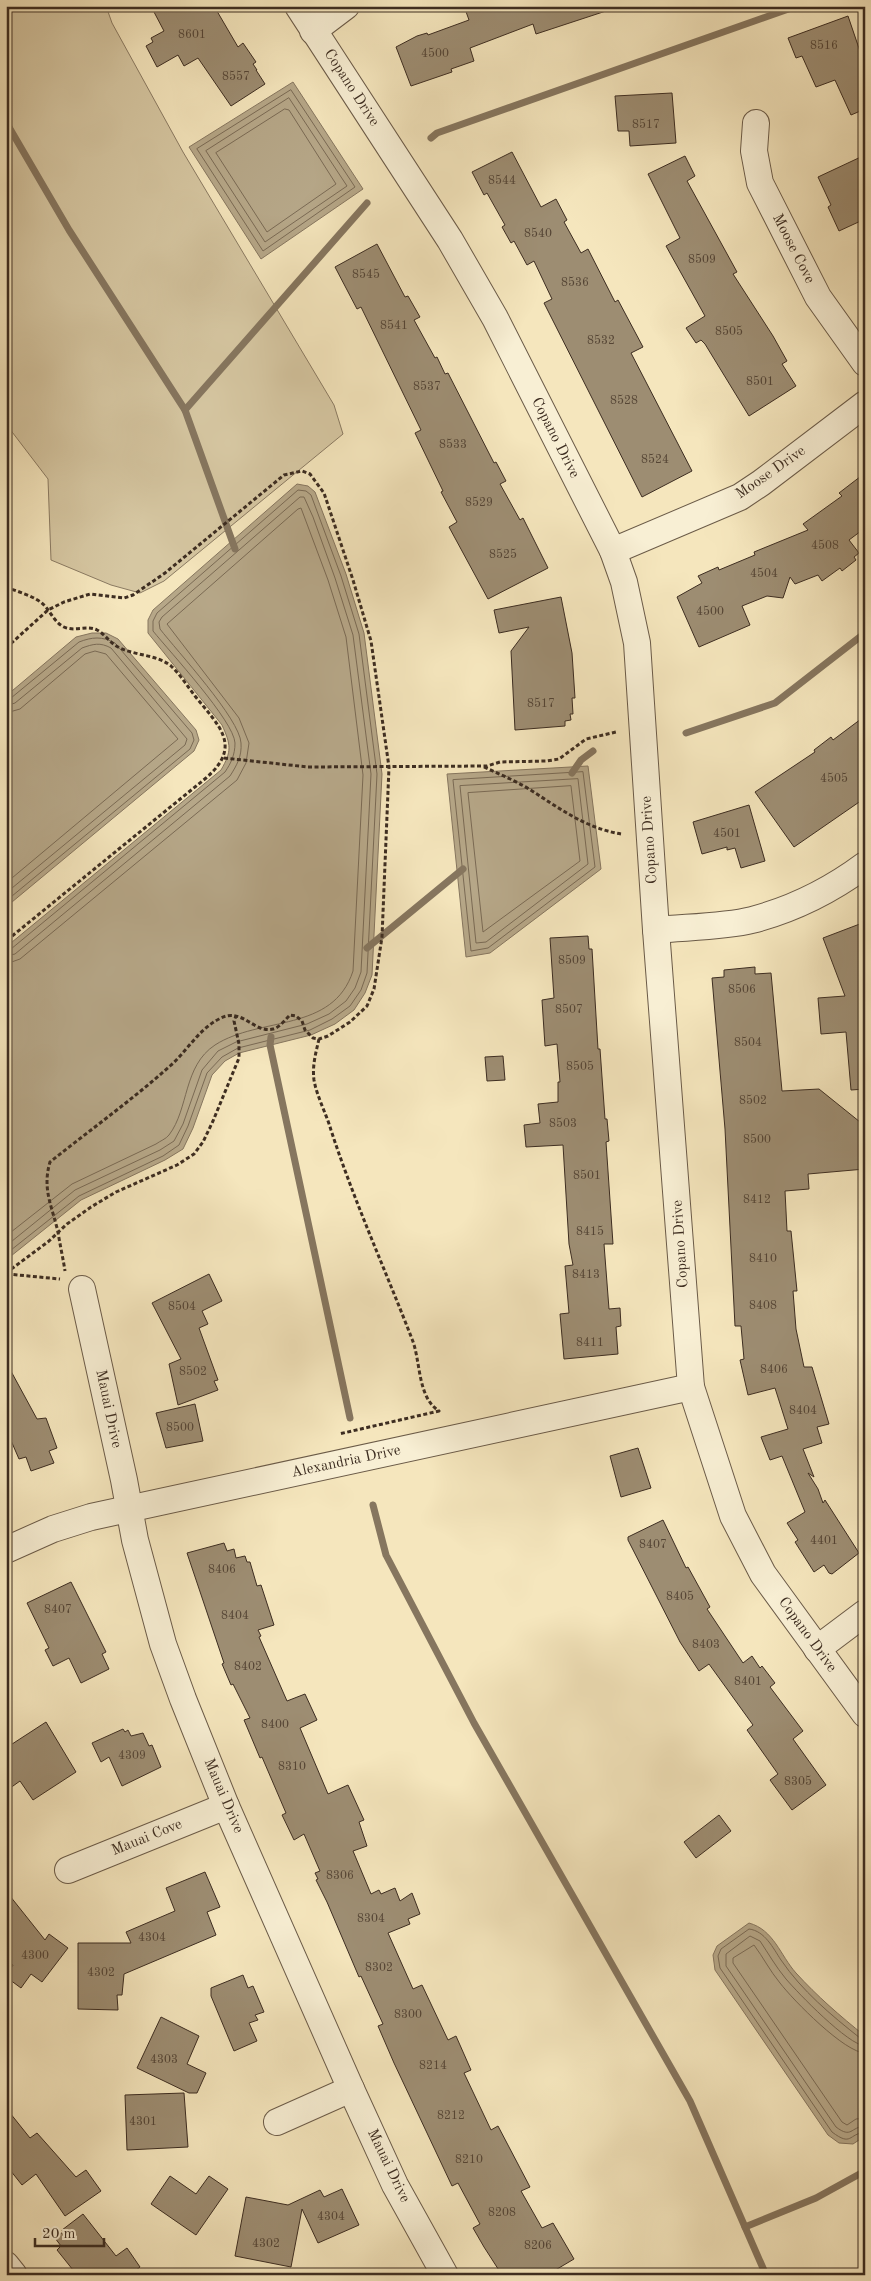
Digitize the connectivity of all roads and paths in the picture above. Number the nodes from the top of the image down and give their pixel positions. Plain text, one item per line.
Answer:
1 (298, 6) edge
2 (346, 6) edge
3 (313, 31) junction
4 (756, 122) dead end
5 (865, 363) edge
6 (865, 404) edge
7 (612, 551) junction
8 (6, 587) edge
9 (48, 610) junction
10 (6, 648) edge
11 (616, 732) dead end
12 (224, 758) junction
13 (482, 766) junction
14 (390, 767) junction
15 (621, 834) dead end
16 (865, 865) edge
17 (656, 930) junction
18 (6, 941) edge
19 (236, 1016) junction
20 (319, 1038) junction
21 (58, 1232) junction
22 (6, 1274) edge
23 (71, 1280) junction
24 (691, 1387) junction
25 (339, 1434) dead end
26 (130, 1508) junction
27 (6, 1550) edge
28 (865, 1613) edge
29 (817, 1649) junction
30 (865, 1714) edge
31 (226, 1806) junction
32 (68, 1870) dead end
33 (351, 2089) junction
34 (277, 2122) dead end
35 (6, 2265) edge
36 (14, 2275) edge
37 (445, 2275) edge

1 - 3 street, Copano Drive
2 - 3 street
3 - 7 street, Copano Drive
4 - 5 street, Moose Cove
6 - 7 street, Moose Drive
7 - 17 street, Copano Drive
8 - 9 path
9 - 10 path
9 - 12 path
9 - 14 path
11 - 13 path
12 - 14 path
12 - 18 path
13 - 14 path
13 - 15 path
14 - 20 path
16 - 17 street
17 - 24 street, Copano Drive
19 - 20 path
19 - 21 path
19 - 21 path
20 - 25 path
21 - 22 path
21 - 23 path
22 - 23 path
23 - 26 street, Mauai Drive
24 - 26 street, Alexandria Drive
24 - 29 street, Copano Drive
26 - 27 street, Alexandria Drive
26 - 31 street, Mauai Drive
28 - 29 street
29 - 30 street, Copano Drive
31 - 32 street, Mauai Cove
31 - 33 street, Mauai Drive
33 - 34 street
33 - 37 street, Mauai Drive
35 - 36 street

